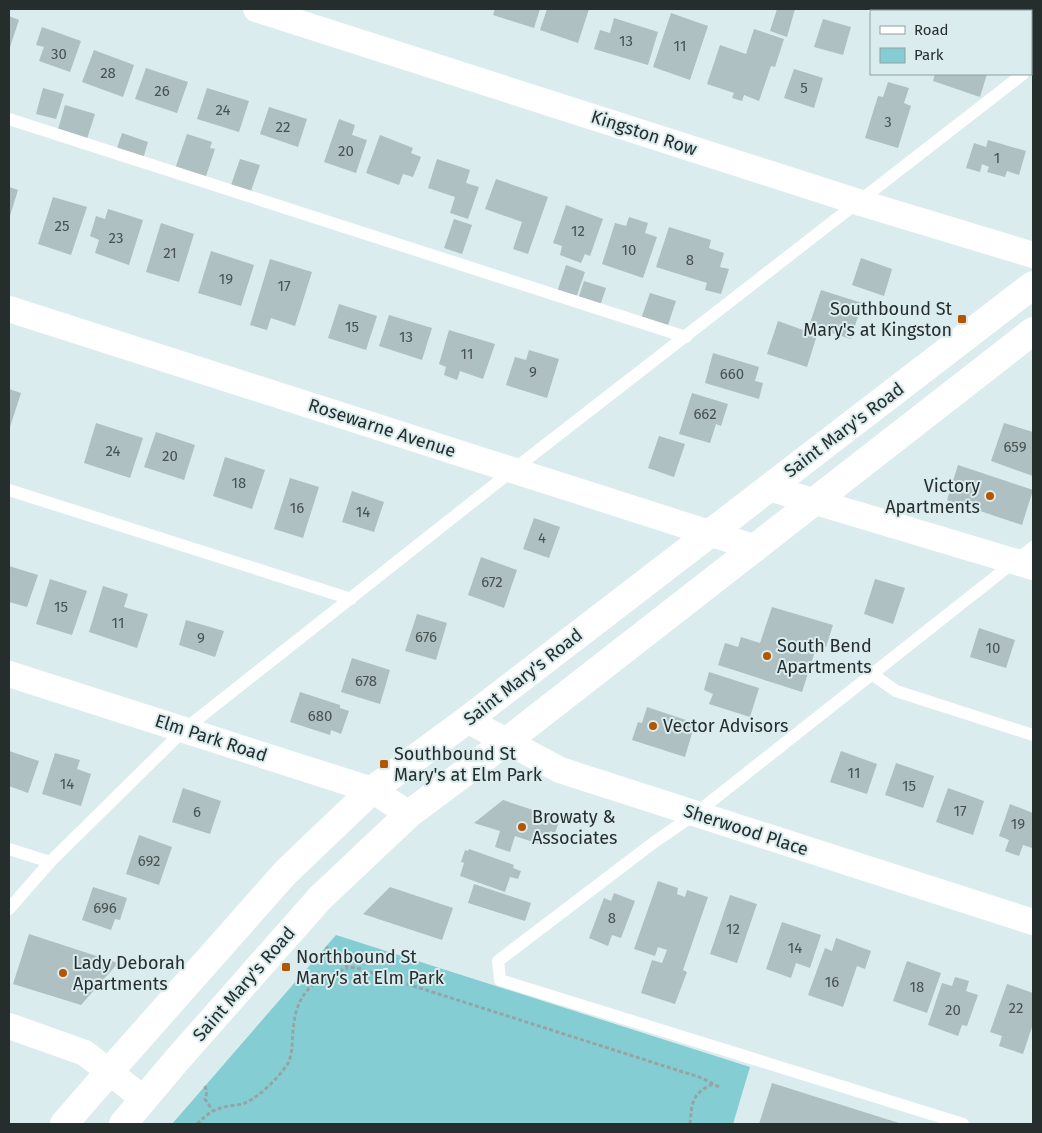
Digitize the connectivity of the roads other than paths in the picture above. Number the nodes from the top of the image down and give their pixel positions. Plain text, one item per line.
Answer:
1 (256, 9) edge
2 (323, 19) edge
3 (1022, 75) edge
4 (9, 119) edge
5 (858, 202) junction
6 (1033, 255) edge
7 (1033, 285) edge
8 (9, 309) edge
9 (1033, 331) edge
10 (686, 337) junction
11 (513, 470) junction
12 (769, 488) junction
13 (9, 490) edge
14 (814, 501) junction
15 (709, 533) junction
16 (756, 548) junction
17 (1027, 559) edge
18 (351, 599) junction
19 (9, 674) edge
20 (872, 674) junction
21 (467, 720) junction
22 (184, 730) junction
23 (1033, 735) edge
24 (507, 742) junction
25 (372, 790) junction
26 (409, 814) junction
27 (695, 814) junction
28 (9, 849) edge
29 (50, 862) junction
30 (9, 910) edge
31 (1033, 922) edge
32 (9, 1026) edge
33 (109, 1072) junction
34 (144, 1099) junction
35 (64, 1124) edge
36 (123, 1124) edge
37 (963, 1124) edge

1 - 2 street, Kingston Row
2 - 5 street, Kingston Row
3 - 5 lane
4 - 10 lane
5 - 6 street, Kingston Row
5 - 10 lane
7 - 12 main road, Saint Mary's Road
8 - 11 street, Rosewarne Avenue
9 - 14 main road, Saint Mary's Road
10 - 11 lane
11 - 15 street, Rosewarne Avenue
11 - 18 lane
12 - 14 street
12 - 15 main road, Saint Mary's Road
13 - 18 lane
14 - 16 main road, Saint Mary's Road
14 - 17 street
15 - 16 street, Rosewarne Avenue
15 - 21 main road, Saint Mary's Road
16 - 24 main road, Saint Mary's Road
17 - 20 lane
18 - 22 lane
19 - 22 street, Elm Park Road
20 - 23 lane
20 - 27 lane
21 - 24 street, Sherwood Place
21 - 25 main road, Saint Mary's Road
22 - 25 street, Elm Park Road
22 - 29 lane
24 - 26 main road, Saint Mary's Road
24 - 27 street, Sherwood Place
25 - 26 street, Elm Park Road
25 - 33 main road, Saint Mary's Road
26 - 34 main road, Saint Mary's Road
27 - 31 street, Sherwood Place
27 - 37 lane
28 - 29 lane
29 - 30 lane
32 - 33 street
33 - 34 street
33 - 35 main road, Saint Mary's Road
34 - 36 main road, Saint Mary's Road

